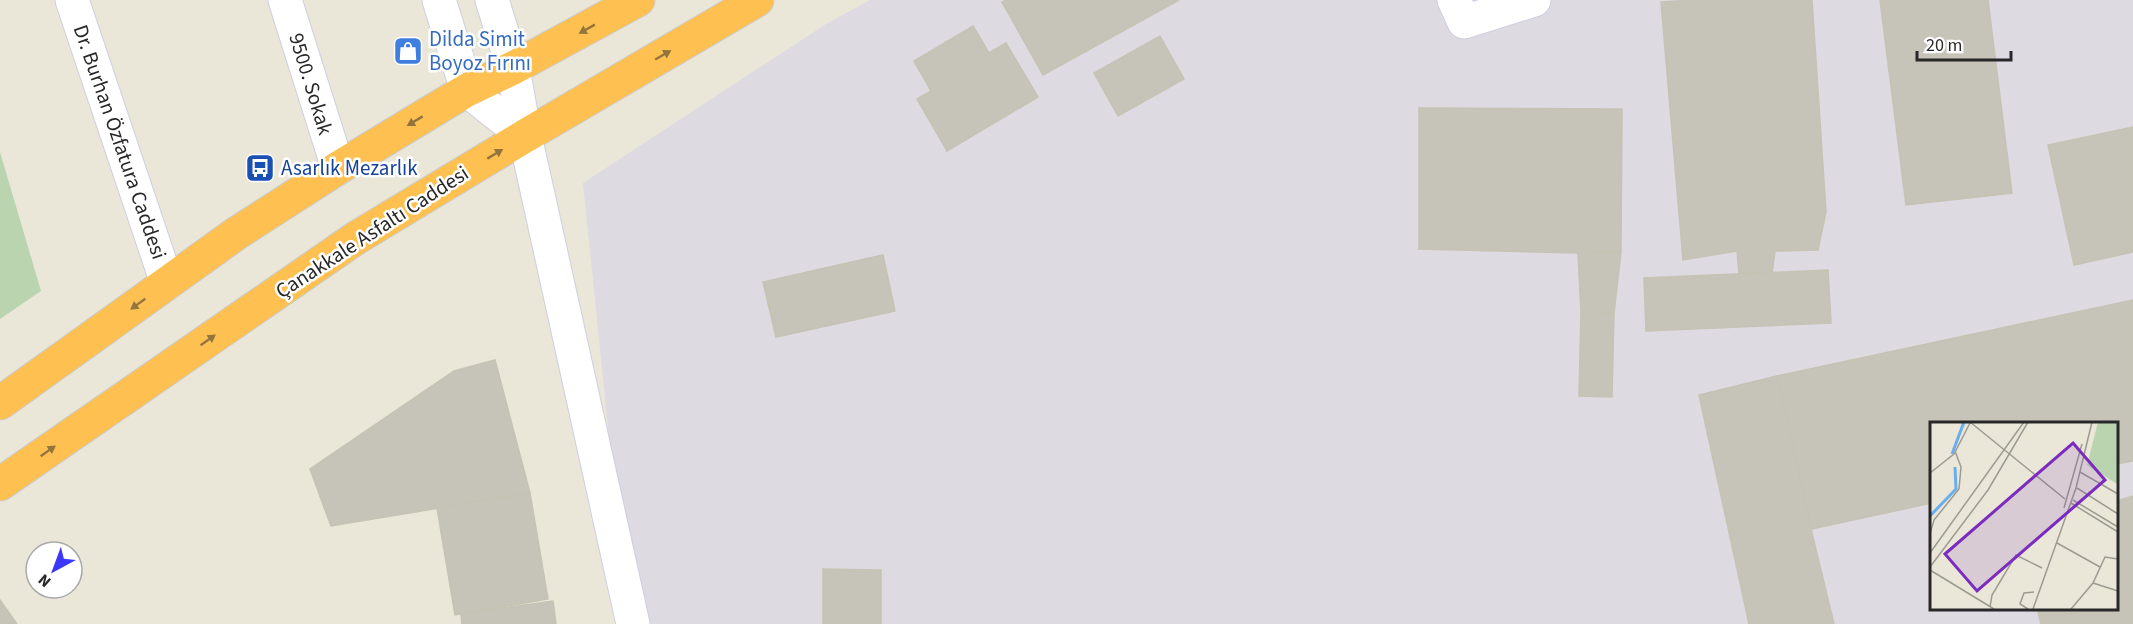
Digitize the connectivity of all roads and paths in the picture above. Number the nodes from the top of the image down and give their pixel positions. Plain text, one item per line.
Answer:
1 (72, 0) edge
2 (285, 0) edge
3 (439, 0) edge
4 (492, 0) edge
5 (638, 0) edge
6 (757, 0) edge
7 (1455, 0) edge
8 (1534, 0) edge
9 (513, 68) junction
10 (467, 90) junction
11 (525, 136) junction
12 (338, 168) junction
13 (167, 283) junction
14 (0, 403) edge
15 (0, 484) edge
16 (633, 624) edge

1 - 13 street, Dr. Burhan Özfatura Caddesi
2 - 12 street, 9500. Sokak
3 - 10 street
4 - 9 street
5 -> 9 highway
11 -> 6 highway, Çanakkale Asfaltı Caddesi
7 - 8 street
9 - 10 highway
9 - 11 street
10 - 11 street
10 -> 12 highway
15 -> 11 highway, Çanakkale Asfaltı Caddesi
11 - 16 street
12 - 13 highway
13 -> 14 highway

